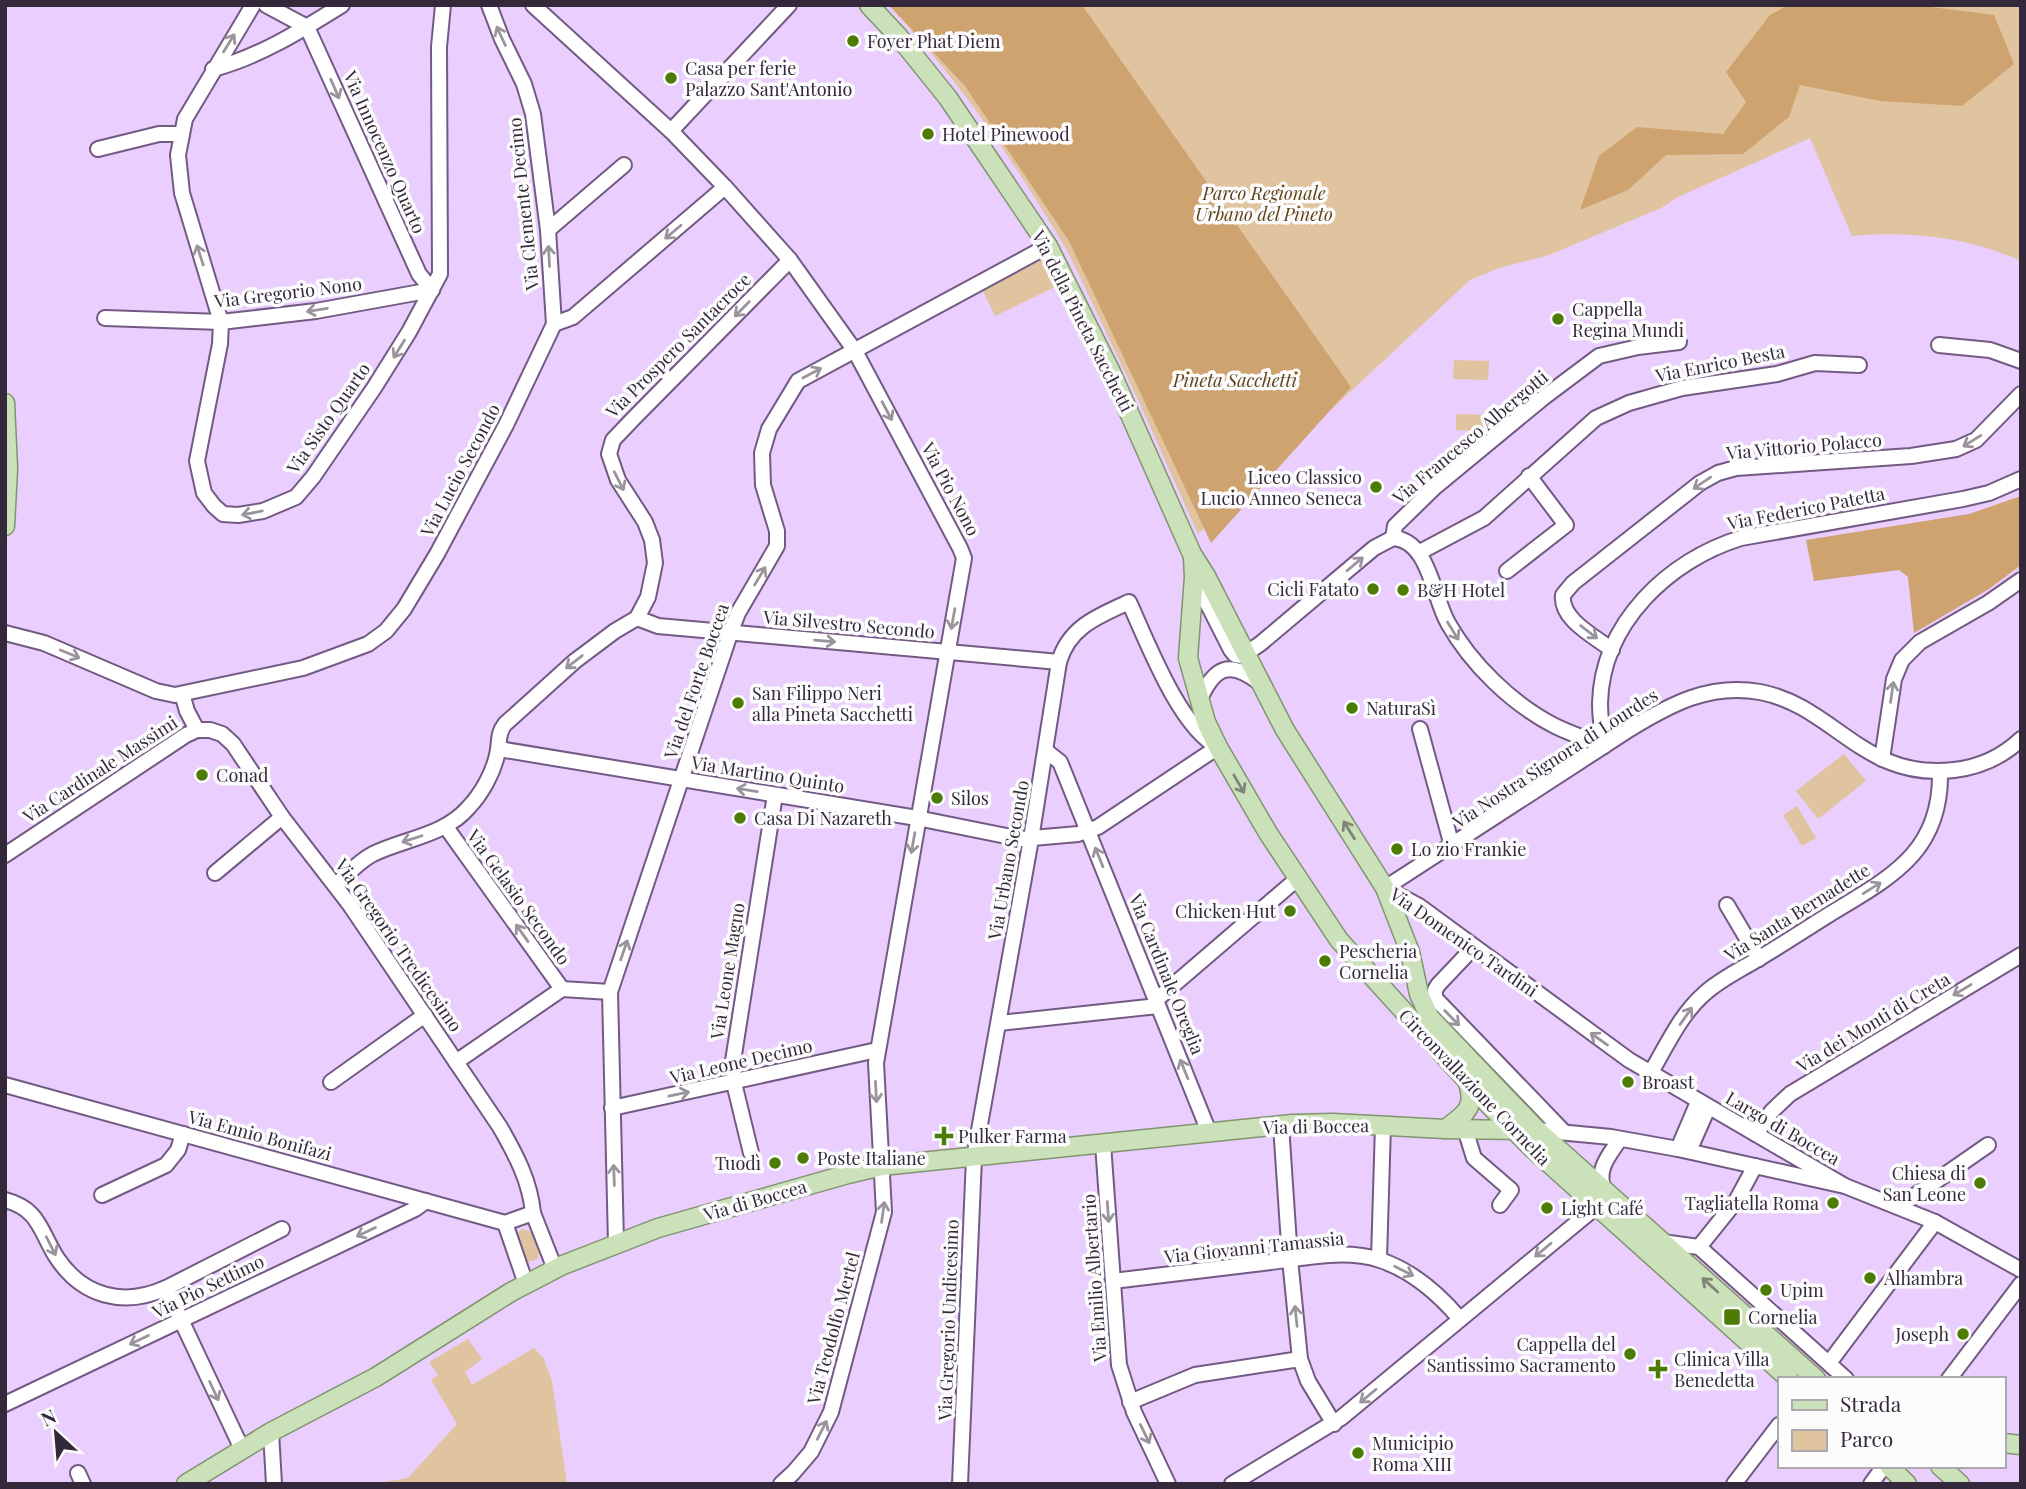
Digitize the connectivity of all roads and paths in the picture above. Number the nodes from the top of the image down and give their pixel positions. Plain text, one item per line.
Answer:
1 (253, 5) edge
2 (266, 5) edge
3 (342, 5) edge
4 (443, 5) edge
5 (489, 5) edge
6 (533, 5) edge
7 (789, 5) edge
8 (869, 5) edge
9 (307, 27) junction
10 (214, 69) junction
11 (671, 131) junction
12 (182, 134) junction
13 (98, 149) dead end
14 (624, 165) dead end
15 (725, 187) junction
16 (548, 230) junction
17 (1048, 246) junction
18 (790, 260) junction
19 (432, 290) junction
20 (105, 318) dead end
21 (221, 322) junction
22 (554, 324) junction
23 (1679, 342) dead end
24 (1940, 345) dead end
25 (855, 351) junction
26 (2021, 361) edge
27 (1859, 365) dead end
28 (2021, 394) edge
29 (5, 403) edge
30 (1529, 476) junction
31 (2021, 479) edge
32 (5, 526) edge
33 (1393, 538) junction
34 (1420, 552) junction
35 (1192, 554) junction
36 (1507, 570) dead end
37 (1194, 577) junction
38 (2021, 580) edge
39 (1129, 602) joint
40 (637, 618) junction
41 (731, 631) junction
42 (5, 633) edge
43 (1612, 650) junction
44 (947, 652) junction
45 (1246, 654) junction
46 (1059, 662) junction
47 (1261, 684) junction
48 (182, 694) junction
49 (1199, 701) junction
50 (1420, 729) dead end
51 (197, 730) junction
52 (2021, 739) edge
53 (1604, 746) junction
54 (1218, 747) junction
55 (499, 749) junction
56 (1046, 751) junction
57 (1882, 759) junction
58 (1940, 771) junction
59 (682, 780) junction
60 (775, 795) junction
61 (282, 817) junction
62 (917, 818) junction
63 (446, 827) junction
64 (1089, 831) junction
65 (1031, 839) junction
66 (23, 842) junction
67 (5, 844) edge
68 (1452, 846) junction
69 (5, 855) edge
70 (215, 873) dead end
71 (1297, 879) junction
72 (336, 885) junction
73 (1385, 888) junction
74 (1727, 905) dead end
75 (1474, 947) junction
76 (2021, 955) edge
77 (1759, 959) junction
78 (562, 989) junction
79 (610, 992) junction
80 (1157, 1003) junction
81 (425, 1015) junction
82 (999, 1024) junction
83 (877, 1050) junction
84 (456, 1062) junction
85 (1650, 1074) junction
86 (1466, 1080) junction
87 (331, 1082) dead end
88 (734, 1083) junction
89 (5, 1086) edge
90 (1703, 1105) junction
91 (612, 1108) junction
92 (1281, 1125) junction
93 (1383, 1125) junction
94 (1445, 1129) junction
95 (1465, 1129) junction
96 (1514, 1129) junction
97 (1536, 1130) junction
98 (1209, 1132) junction
99 (1564, 1132) junction
100 (183, 1134) junction
101 (1756, 1134) junction
102 (1620, 1139) junction
103 (1103, 1144) junction
104 (1988, 1144) dead end
105 (1684, 1150) junction
106 (751, 1153) dead end
107 (974, 1158) junction
108 (882, 1166) junction
109 (1755, 1166) junction
110 (1845, 1186) junction
111 (102, 1195) dead end
112 (1600, 1199) junction
113 (5, 1200) edge
114 (426, 1200) junction
115 (1500, 1205) dead end
116 (1900, 1206) junction
117 (533, 1213) junction
118 (1935, 1222) junction
119 (505, 1223) junction
120 (282, 1229) dead end
121 (1662, 1242) junction
122 (616, 1243) junction
123 (1699, 1247) junction
124 (1290, 1259) junction
125 (1379, 1259) junction
126 (555, 1269) junction
127 (2021, 1270) edge
128 (1113, 1281) junction
129 (526, 1283) junction
130 (2021, 1284) edge
131 (166, 1288) junction
132 (181, 1320) junction
133 (1461, 1320) junction
134 (1300, 1359) junction
135 (1829, 1363) junction
136 (1787, 1377) edge
137 (1814, 1377) edge
138 (1844, 1377) edge
139 (1951, 1377) edge
140 (1130, 1402) junction
141 (5, 1404) edge
142 (1334, 1424) junction
143 (1778, 1426) edge
144 (271, 1432) junction
145 (242, 1449) junction
146 (1885, 1468) edge
147 (1942, 1468) edge
148 (186, 1484) edge
149 (274, 1484) edge
150 (781, 1484) edge
151 (960, 1484) edge
152 (1168, 1484) edge
153 (1232, 1484) edge
154 (1734, 1484) edge
155 (1871, 1484) edge
156 (1960, 1484) edge

10 -> 1 street, Via Sisto Quarto
2 - 9 street
3 - 9 street
4 - 19 street, Via Sisto Quarto
16 -> 5 street, Via Clemente Decimo
6 - 11 street, Via Pio Nono
7 - 11 street
8 - 17 main road, Via della Pineta Sacchetti
9 - 10 street
9 -> 19 street, Via Innocenzo Quarto
10 - 12 street, Via Sisto Quarto
11 - 15 street, Via Pio Nono
12 - 13 street
21 -> 12 street, Via Sisto Quarto
14 - 16 street
15 - 18 street, Via Pio Nono
15 -> 22 street
22 -> 16 street, Via Clemente Decimo
17 - 25 street, Via del Forte Boccea
17 - 35 main road, Via della Pineta Sacchetti
18 - 25 street, Via Pio Nono
18 -> 40 street, Via Prospero Santacroce
19 -> 21 street, Via Gregorio Nono
19 -> 21 street, Via Sisto Quarto
20 - 21 street, Via Gregorio Nono
22 - 48 street, Via Lucio Secondo
23 - 33 street, Via Francesco Albergotti
24 - 26 street
41 -> 25 street, Via del Forte Boccea
25 -> 44 street, Via Pio Nono
27 - 30 street, Via Enrico Besta
28 -> 43 street, Via Vittorio Polacco
29 - 32 main road
30 - 34 street, Via Enrico Besta
30 - 36 street
31 - 43 street, Via Federico Patetta
33 - 34 street
45 -> 33 street, Via Francesco Albergotti
34 -> 53 street
35 - 37 main road, Circonvallazione Cornelia
35 - 45 main road, Via Domenico Tardini
37 - 45 street, Via Domenico Tardini
37 - 49 main road, Circonvallazione Cornelia
57 -> 38 street
39 - 46 street, Via Urbano Secondo
39 - 54 street, Circonvallazione Cornelia
40 - 41 street, Via Silvestro Secondo
40 -> 55 street
41 -> 44 street, Via Silvestro Secondo
41 - 59 street, Via del Forte Boccea
42 -> 48 street, Via Lucio Secondo
43 - 53 street, Via Federico Patetta
44 - 46 street, Via Silvestro Secondo
44 - 62 street, Via Pio Nono
45 - 47 main road, Via Domenico Tardini
46 - 56 street, Via Urbano Secondo
47 - 49 street
73 -> 47 main road, Via Domenico Tardini
48 - 51 street
49 - 54 main road, Circonvallazione Cornelia
50 - 68 street
51 - 61 street, Via Gregorio Tredicesimo
51 - 66 street, Via Cardinale Massimi
52 - 58 street, Via Nostra Signora di Lourdes
53 - 57 street, Via Nostra Signora di Lourdes
53 - 68 street, Via Nostra Signora di Lourdes
54 - 64 street
54 -> 71 main road, Circonvallazione Cornelia
55 - 59 street, Via Martino Quinto
55 - 63 street
56 - 64 street, Via Cardinale Oreglia
56 - 65 street, Via Urbano Secondo
57 - 58 street, Via Nostra Signora di Lourdes
77 -> 58 street, Via Santa Bernadette
60 -> 59 street, Via Martino Quinto
79 -> 59 street, Via del Forte Boccea
60 - 62 street, Via Martino Quinto
60 - 88 street, Via Leone Magno
61 - 70 street
61 - 72 street, Via Gregorio Tredicesimo
62 - 65 street, Via Martino Quinto
62 -> 83 street, Via Pio Nono
63 -> 72 street
78 -> 63 street, Via Gelasio Secondo
64 - 65 street, Via Martino Quinto
80 -> 64 street, Via Cardinale Oreglia
65 - 82 street, Via Urbano Secondo
66 - 67 street, Via Cardinale Massimi
66 - 69 street, Via Cardinale Massimi
68 - 73 street, Via Nostra Signora di Lourdes
71 - 80 street
71 - 86 main road, Circonvallazione Cornelia
72 - 81 street, Via Gregorio Tredicesimo
73 - 75 street, Via Domenico Tardini
73 - 97 main road, Circonvallazione Cornelia
74 - 77 street
85 -> 75 street, Via Domenico Tardini
75 -> 99 street, Circonvallazione Cornelia
76 -> 101 street, Via dei Monti di Creta
85 -> 77 street, Via Santa Bernadette
78 - 79 street
78 - 84 street
79 - 91 street, Via del Forte Boccea
80 - 82 street
98 -> 80 street, Via Cardinale Oreglia
81 - 84 street, Via Gregorio Tredicesimo
81 - 87 street
82 - 107 street, Via Urbano Secondo
83 - 88 street, Via Leone Decimo
83 -> 108 street, Via Pio Nono
84 - 117 street, Via Gregorio Tredicesimo
85 - 90 street, Via Domenico Tardini
86 - 94 main road
86 - 96 main road, Circonvallazione Cornelia
91 -> 88 street, Via Leone Decimo
88 - 106 street, Via Leone Magno
89 - 100 street, Via Ennio Bonifazi
90 - 101 street, Largo di Boccea
90 - 105 street, Largo di Boccea
122 -> 91 street, Via del Forte Boccea
92 - 93 main road, Via di Boccea
92 - 98 main road, Via di Boccea
92 - 124 street
93 - 94 main road, Via di Boccea
93 - 125 street
94 - 95 main road, Via di Boccea
95 - 96 main road, Via di Boccea
95 - 115 street
96 - 97 main road, Via di Boccea
96 - 112 main road, Circonvallazione Cornelia
97 - 99 street
97 - 112 main road, Circonvallazione Cornelia
98 - 103 main road, Via di Boccea
99 - 102 street
100 - 111 street
100 - 114 street, Via Ennio Bonifazi
101 - 110 street, Largo di Boccea
102 - 105 street
102 - 112 street
103 - 107 main road, Via di Boccea
103 -> 128 street, Via Emilio Albertario
104 - 116 street
105 - 109 street, Largo di Boccea
107 - 108 main road, Via di Boccea
107 - 151 street, Via Gregorio Undicesimo
108 - 122 main road, Via di Boccea
150 -> 108 street, Via Teodolfo Mertel
109 - 110 street, Largo di Boccea
109 - 123 street
110 - 116 street
112 - 121 main road, Circonvallazione Cornelia
112 -> 133 street
112 - 136 main road, Circonvallazione Cornelia
113 -> 131 street
114 - 119 street, Via Ennio Bonifazi
114 -> 132 street, Via Pio Settimo
116 - 118 street
117 - 119 street
117 - 126 street, Via Gregorio Tredicesimo
118 - 127 street
118 - 135 street
119 - 129 street
120 - 131 street
121 - 123 street
137 -> 121 main road, Circonvallazione Cornelia
122 - 126 main road, Via di Boccea
123 - 135 street
124 - 125 street, Via Giovanni Tamassia
124 - 128 street, Via Giovanni Tamassia
134 -> 124 street
125 -> 133 street, Via Giovanni Tamassia
126 - 129 main road, Via di Boccea
128 - 140 street, Via Emilio Albertario
129 - 144 main road, Via di Boccea
130 - 139 street
131 - 132 street
132 -> 141 street, Via Pio Settimo
132 -> 145 street
133 -> 142 street
134 - 140 street
134 - 142 street
135 - 138 street
140 -> 152 street, Via Emilio Albertario
142 - 153 street
143 - 154 street
144 - 145 main road, Via di Boccea
144 - 149 street
145 - 148 main road, Via di Boccea
146 - 155 street
147 - 156 main road

